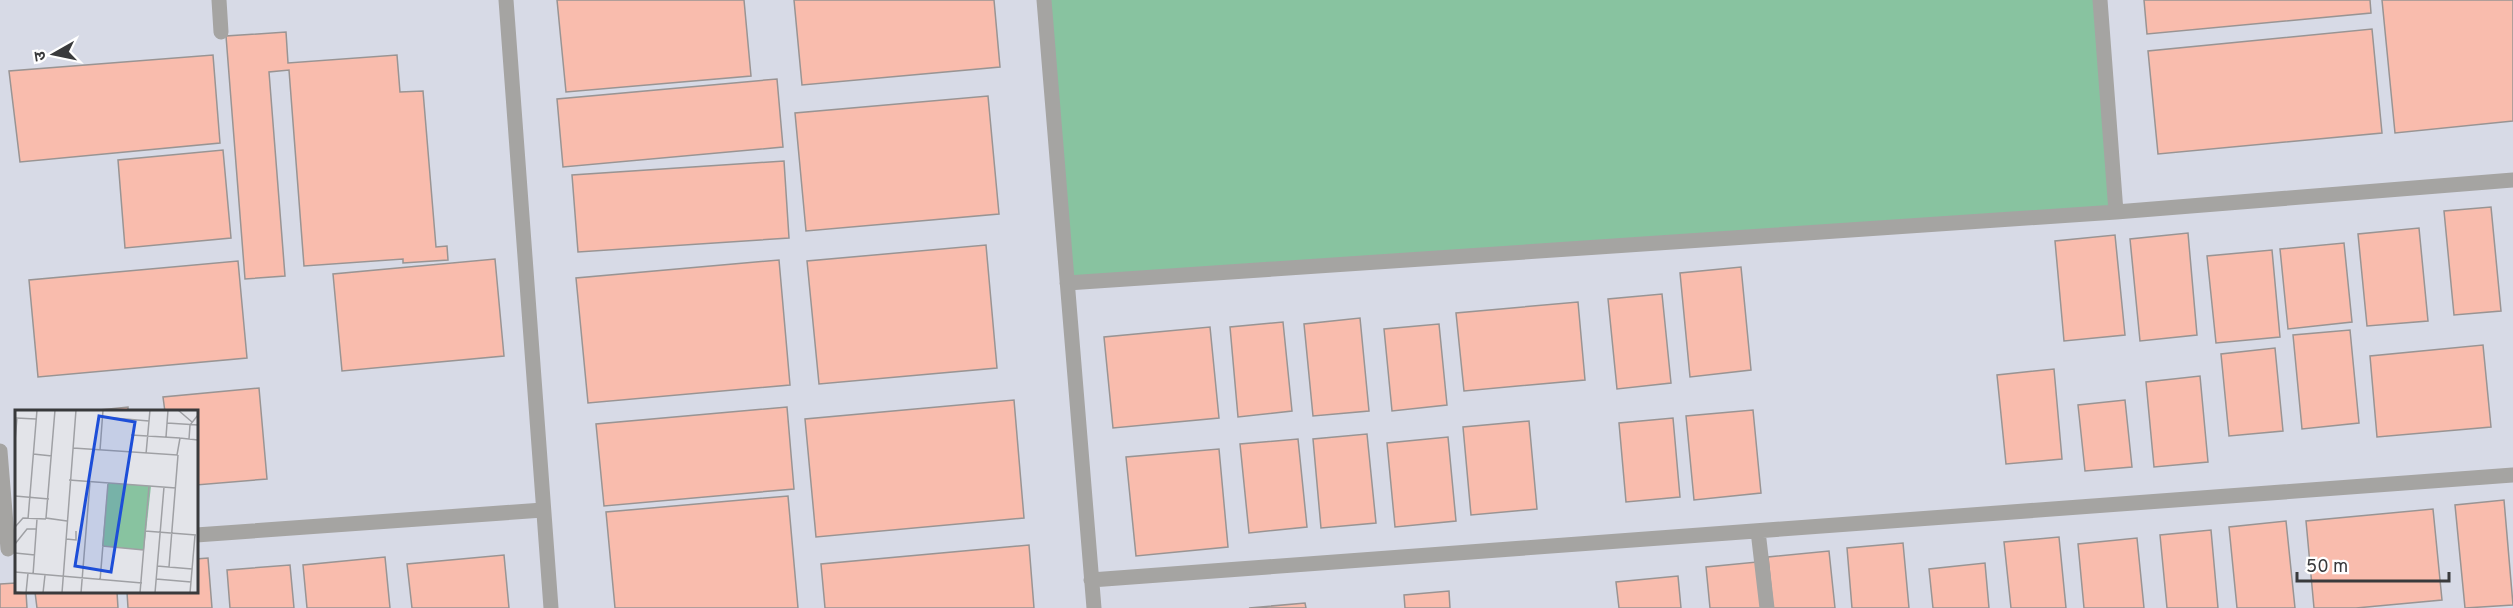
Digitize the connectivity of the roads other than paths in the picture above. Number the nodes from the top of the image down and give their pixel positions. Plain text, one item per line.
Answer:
1 (219, 0) edge
2 (506, 0) edge
3 (1044, 0) edge
4 (2100, 0) edge
5 (221, 32) dead end
6 (2513, 180) edge
7 (2116, 212) junction
8 (1067, 283) junction
9 (0, 451) edge
10 (2513, 475) edge
11 (543, 510) junction
12 (1758, 531) junction
13 (198, 535) edge
14 (8, 549) edge
15 (1091, 580) junction
16 (551, 608) edge
17 (1094, 608) edge
18 (1767, 608) edge

1 - 5 street
2 - 11 street
3 - 8 street
4 - 7 street
6 - 7 street
7 - 8 street
8 - 15 street
9 - 14 street
10 - 12 street
11 - 13 street
11 - 16 street
12 - 15 street
12 - 18 street
15 - 17 street

